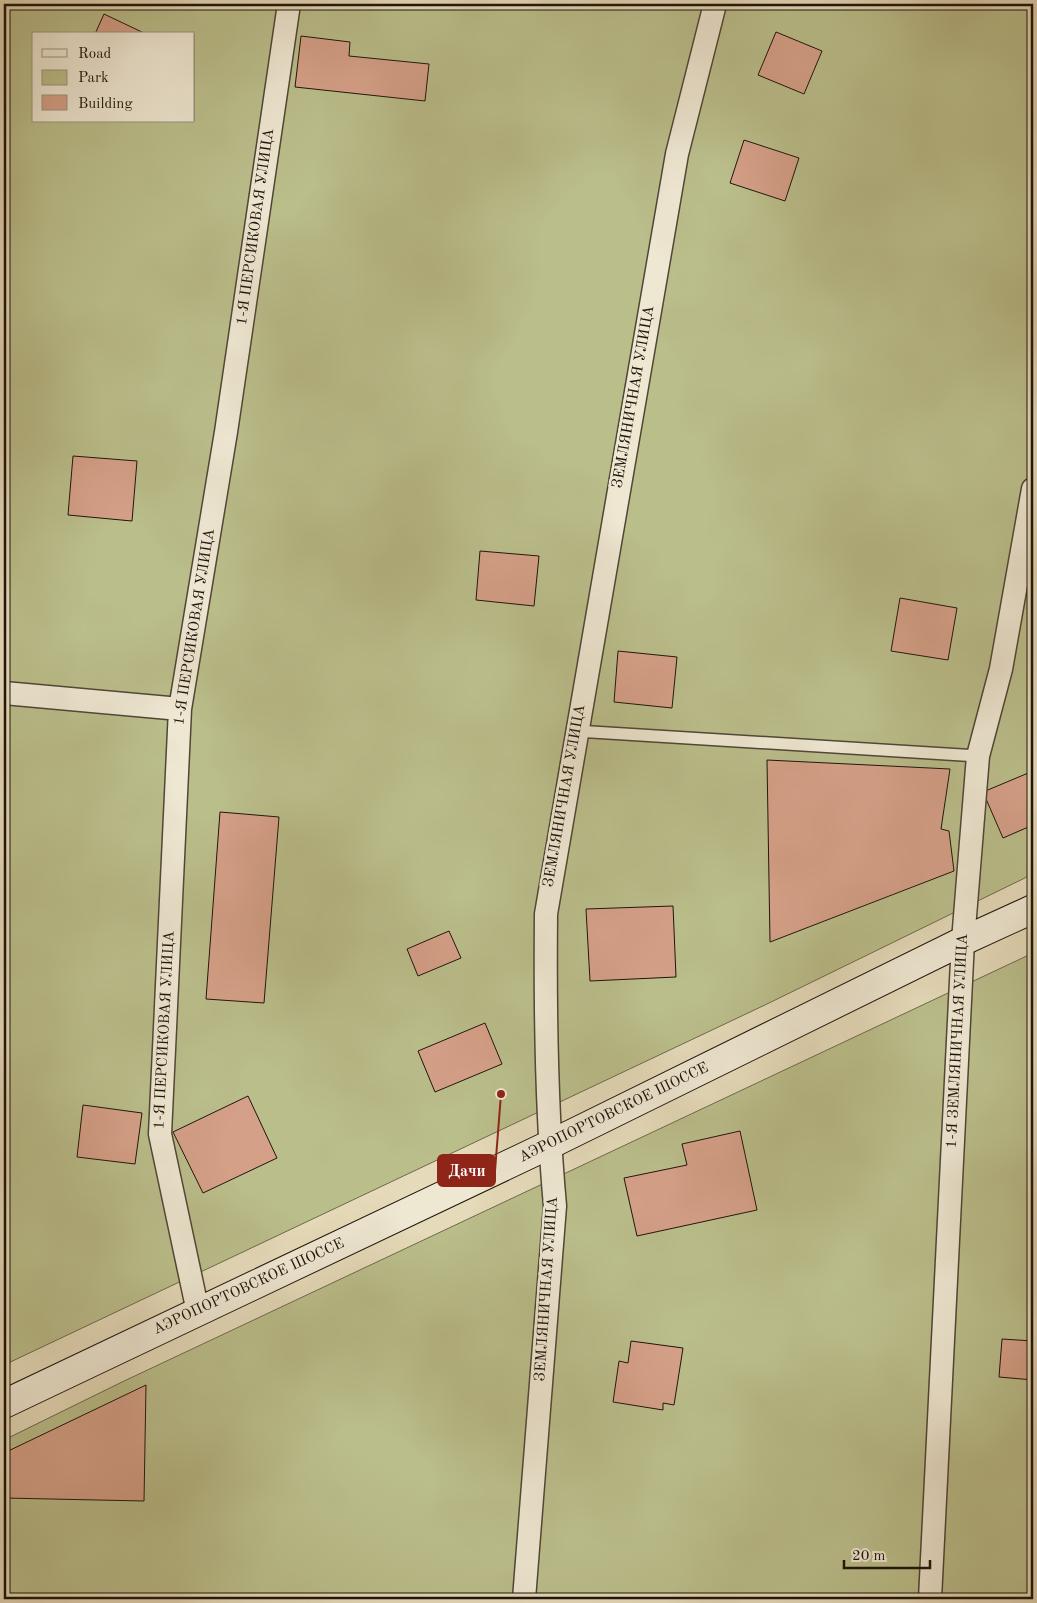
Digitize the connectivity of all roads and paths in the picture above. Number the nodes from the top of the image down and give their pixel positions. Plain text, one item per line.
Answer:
1 (289, 4) edge
2 (716, 4) edge
3 (1033, 489) edge
4 (4, 693) edge
5 (180, 709) junction
6 (576, 731) junction
7 (978, 756) junction
8 (1033, 909) edge
9 (963, 941) junction
10 (549, 1144) junction
11 (198, 1312) junction
12 (4, 1404) edge
13 (524, 1599) edge
14 (930, 1599) edge

1 - 5 street, 1-Я ПЕРСИКОВАЯ УЛИЦА
2 - 6 street, ЗЕМЛЯНИЧНАЯ УЛИЦА
3 - 7 street, 1-Я ЗЕМЛЯНИЧНАЯ УЛИЦА
4 - 5 street
5 - 11 street, 1-Я ПЕРСИКОВАЯ УЛИЦА
6 - 7 lane
6 - 10 street, ЗЕМЛЯНИЧНАЯ УЛИЦА
7 - 9 street, 1-Я ЗЕМЛЯНИЧНАЯ УЛИЦА
8 - 9 main road, АЭРОПОРТОВСКОЕ ШОССЕ
9 - 10 main road, АЭРОПОРТОВСКОЕ ШОССЕ
9 - 14 street, 1-Я ЗЕМЛЯНИЧНАЯ УЛИЦА
10 - 11 main road, АЭРОПОРТОВСКОЕ ШОССЕ
10 - 13 street, ЗЕМЛЯНИЧНАЯ УЛИЦА
11 - 12 main road, АЭРОПОРТОВСКОЕ ШОССЕ

